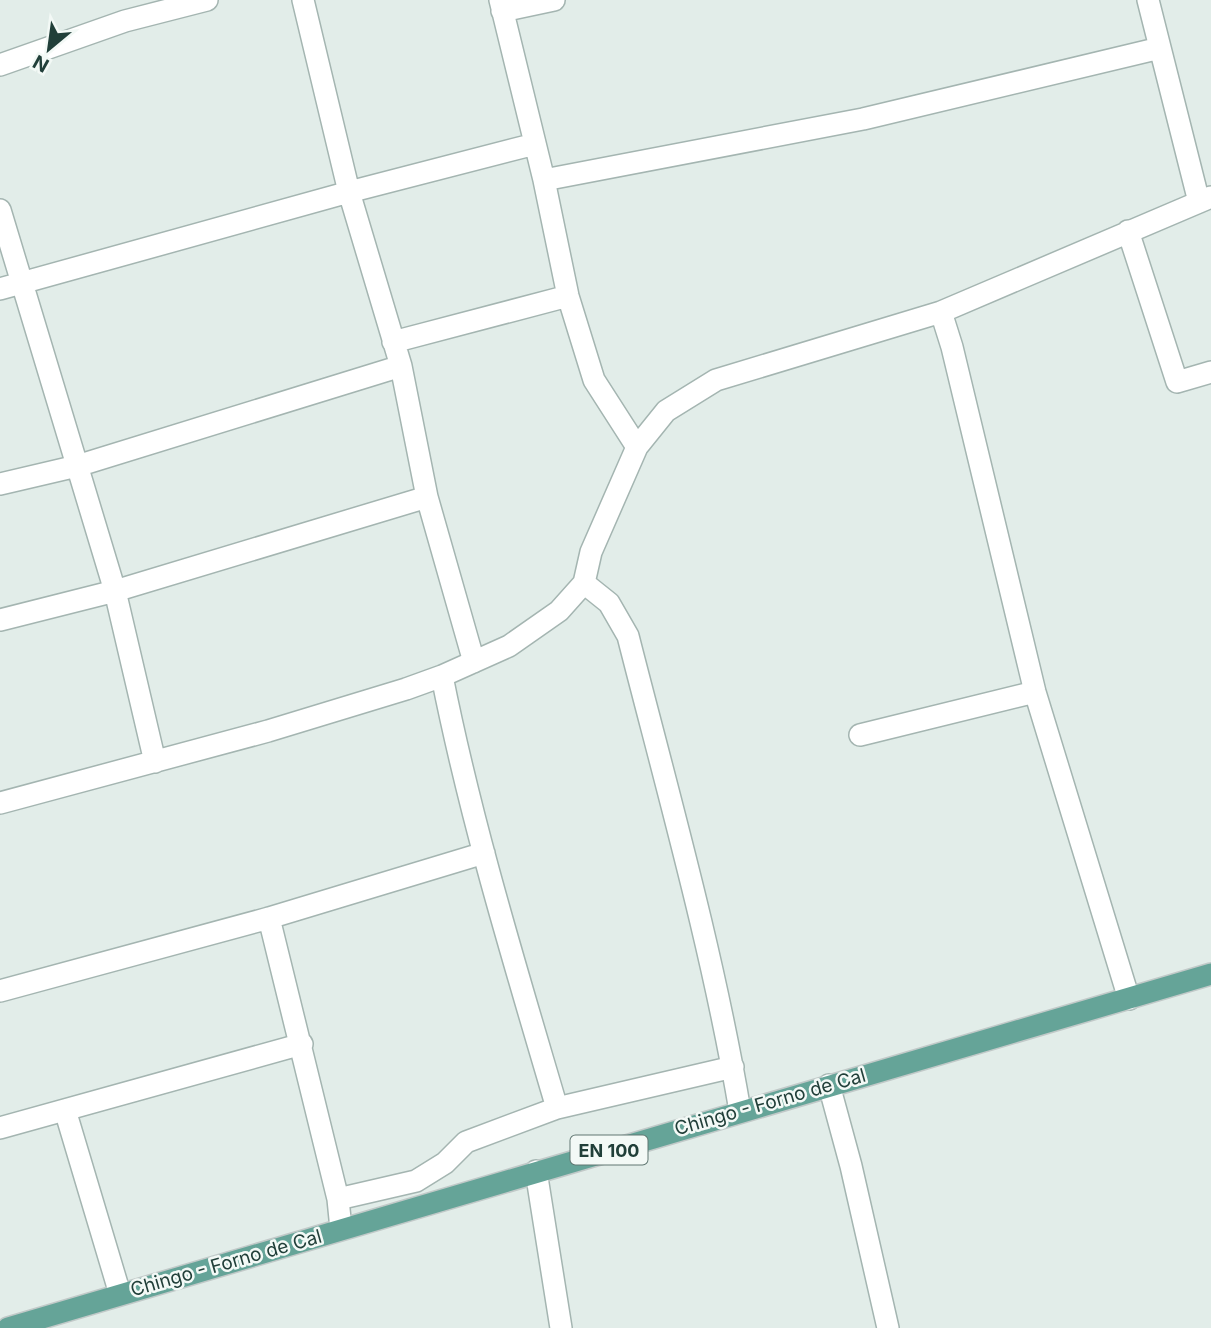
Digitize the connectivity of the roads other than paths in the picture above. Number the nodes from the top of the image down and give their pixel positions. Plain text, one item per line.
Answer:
1 (207, 0) edge
2 (303, 0) edge
3 (554, 0) edge
4 (1148, 0) edge
5 (501, 5) edge
6 (1160, 48) junction
7 (0, 65) edge
8 (535, 144) junction
9 (544, 180) junction
10 (349, 192) junction
11 (1205, 200) edge
12 (0, 210) edge
13 (1128, 232) junction
14 (10, 286) edge
15 (568, 296) junction
16 (941, 312) junction
17 (393, 342) junction
18 (401, 366) junction
19 (1211, 372) edge
20 (636, 447) junction
21 (77, 466) junction
22 (0, 484) edge
23 (427, 497) junction
24 (584, 583) junction
25 (114, 591) junction
26 (0, 620) edge
27 (474, 662) junction
28 (442, 676) junction
29 (1035, 692) junction
30 (860, 735) dead end
31 (155, 762) junction
32 (0, 803) edge
33 (484, 853) junction
34 (269, 918) junction
35 (1211, 974) edge
36 (0, 991) edge
37 (1129, 999) junction
38 (302, 1044) junction
39 (733, 1067) junction
40 (829, 1085) junction
41 (557, 1108) junction
42 (65, 1110) junction
43 (740, 1111) junction
44 (0, 1128) edge
45 (536, 1171) junction
46 (338, 1199) junction
47 (341, 1229) junction
48 (120, 1294) junction
49 (8, 1328) edge
50 (561, 1328) edge
51 (888, 1328) edge

1 - 7 street
2 - 10 street
3 - 5 street
4 - 6 street
5 - 8 street
6 - 9 street
6 - 11 street
8 - 9 street
8 - 10 street
9 - 15 street
10 - 14 street
10 - 17 street
11 - 13 street
12 - 14 street
13 - 16 street
13 - 19 street
14 - 21 street
15 - 17 street
15 - 20 street
16 - 20 street
16 - 29 street
17 - 18 street
18 - 21 street
18 - 23 street
20 - 24 street
21 - 22 street
21 - 25 street
23 - 25 street
23 - 27 street
24 - 27 street
24 - 39 street
25 - 26 street
25 - 31 street
27 - 28 street
28 - 31 street
28 - 33 street
29 - 30 street
29 - 37 street
31 - 32 street
33 - 34 street
33 - 41 street
34 - 36 street
34 - 38 street
35 - 37 main road, Chingo - Forno de Cal / EN 100
37 - 40 main road, Chingo - Forno de Cal / EN 100
38 - 42 street
38 - 46 street
39 - 41 street
39 - 43 street
40 - 43 main road, Chingo - Forno de Cal / EN 100
40 - 51 street
41 - 46 street
42 - 44 street
42 - 48 street
43 - 45 main road, Chingo - Forno de Cal / EN 100
45 - 47 main road, Chingo - Forno de Cal / EN 100
45 - 50 street
46 - 47 street
47 - 48 main road, Chingo - Forno de Cal / EN 100
48 - 49 main road, Chingo - Forno de Cal / EN 100

